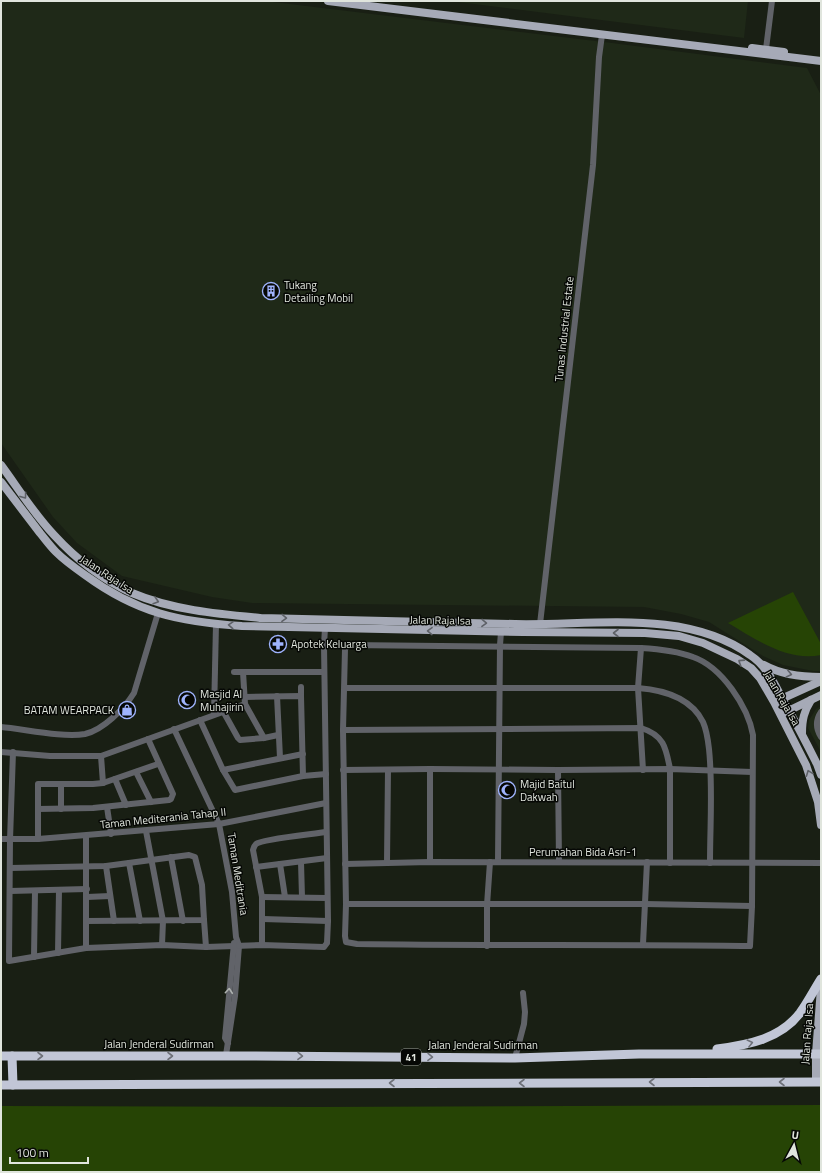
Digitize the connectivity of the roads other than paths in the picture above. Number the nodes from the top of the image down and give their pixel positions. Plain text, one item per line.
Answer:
1 (328, 1) edge
2 (367, 1) edge
3 (772, 1) edge
4 (602, 35) junction
5 (766, 49) junction
6 (821, 56) edge
7 (821, 61) edge
8 (1, 465) edge
9 (1, 482) edge
10 (105, 577) junction
11 (99, 585) junction
12 (158, 613) junction
13 (216, 624) junction
14 (325, 628) junction
15 (540, 628) junction
16 (501, 632) junction
17 (500, 645) junction
18 (641, 648) junction
19 (759, 662) junction
20 (234, 672) dead end
21 (243, 672) junction
22 (324, 672) junction
23 (821, 677) edge
24 (821, 681) edge
25 (301, 687) dead end
26 (345, 688) junction
27 (500, 688) junction
28 (638, 688) junction
29 (821, 695) edge
30 (276, 696) junction
31 (301, 696) junction
32 (782, 698) junction
33 (244, 700) junction
34 (811, 700) junction
35 (774, 702) junction
36 (223, 711) junction
37 (789, 711) junction
38 (821, 712) edge
39 (214, 714) junction
40 (780, 715) junction
41 (200, 720) junction
42 (1, 727) edge
43 (641, 728) junction
44 (174, 729) junction
45 (499, 729) junction
46 (343, 730) junction
47 (819, 731) edge
48 (802, 734) junction
49 (278, 735) junction
50 (821, 737) edge
51 (264, 738) junction
52 (148, 739) junction
53 (1, 752) edge
54 (13, 752) junction
55 (302, 754) junction
56 (101, 756) junction
57 (280, 758) junction
58 (158, 764) junction
59 (430, 769) junction
60 (499, 769) junction
61 (670, 769) junction
62 (223, 770) junction
63 (344, 770) junction
64 (388, 770) junction
65 (558, 770) junction
66 (643, 770) junction
67 (711, 770) junction
68 (136, 772) junction
69 (752, 772) junction
70 (326, 774) junction
71 (821, 775) edge
72 (303, 776) junction
73 (115, 779) junction
74 (103, 783) junction
75 (61, 784) junction
76 (151, 802) junction
77 (326, 803) junction
78 (126, 805) junction
79 (107, 807) junction
80 (61, 809) junction
81 (38, 810) junction
82 (219, 824) junction
83 (821, 825) edge
84 (146, 831) junction
85 (326, 832) junction
86 (111, 834) junction
87 (86, 836) junction
88 (1, 839) edge
89 (38, 839) junction
90 (10, 840) junction
91 (171, 857) junction
92 (327, 858) junction
93 (151, 861) junction
94 (301, 862) junction
95 (387, 862) junction
96 (430, 862) junction
97 (490, 862) junction
98 (498, 862) junction
99 (559, 862) junction
100 (647, 862) junction
101 (129, 863) junction
102 (670, 863) junction
103 (710, 863) junction
104 (752, 863) junction
105 (821, 863) edge
106 (280, 864) junction
107 (345, 864) junction
108 (106, 866) junction
109 (86, 867) junction
110 (256, 867) junction
111 (10, 868) junction
112 (87, 889) junction
113 (59, 890) junction
114 (35, 891) junction
115 (10, 892) junction
116 (110, 896) junction
117 (87, 897) junction
118 (262, 897) junction
119 (285, 897) junction
120 (302, 897) junction
121 (327, 898) junction
122 (346, 904) junction
123 (646, 904) junction
124 (487, 905) junction
125 (752, 906) junction
126 (263, 919) junction
127 (204, 920) junction
128 (86, 921) junction
129 (114, 921) junction
130 (140, 921) junction
131 (163, 921) junction
132 (183, 921) junction
133 (328, 921) junction
134 (643, 944) junction
135 (262, 945) junction
136 (162, 946) junction
137 (236, 946) junction
138 (487, 946) junction
139 (206, 947) junction
140 (86, 948) junction
141 (58, 953) junction
142 (34, 957) junction
143 (9, 961) junction
144 (1, 962) edge
145 (821, 979) edge
146 (821, 988) edge
147 (523, 993) dead end
148 (684, 1054) junction
149 (818, 1054) edge
150 (1, 1056) edge
151 (12, 1056) junction
152 (226, 1056) junction
153 (515, 1058) junction
154 (818, 1082) edge
155 (1, 1085) edge
156 (13, 1085) junction

1 - 4 main road
2 - 5 main road
3 - 5 street
4 - 7 main road
4 - 15 street, Tunas Industrial Estate
5 - 6 main road
8 -> 10 main road, Jalan Raja Isa
9 - 11 main road, Jalan Raja Isa
10 - 11 main road
10 -> 15 main road, Jalan Raja Isa
11 - 12 main road, Jalan Raja Isa
12 - 13 main road, Jalan Raja Isa
12 - 42 street
14 -> 13 main road, Jalan Raja Isa
13 - 39 street
16 -> 14 main road, Jalan Raja Isa
14 - 22 street
15 - 16 main road, Jalan Raja Isa
15 - 19 main road, Jalan Raja Isa
35 -> 15 main road, Jalan Raja Isa
16 - 17 street
17 - 18 street
17 - 26 street
17 - 27 street
18 - 28 street
18 - 69 street
19 -> 23 main road
19 - 32 main road, Jalan Raja Isa
20 - 21 street
21 - 22 street
21 - 33 street
22 - 70 street
24 - 32 main road
25 - 31 street
26 - 27 street
26 - 46 street
27 - 28 street
27 - 45 street
28 - 43 street
28 - 67 street
29 - 34 main road
30 - 31 street
30 - 33 street
30 - 49 street
31 - 55 street
32 - 35 main road
32 - 37 main road, Jalan Raja Isa
33 - 36 street
33 - 51 street
34 - 37 main road
34 - 48 main road
35 - 40 main road, Jalan Raja Isa
36 - 39 street
36 - 51 street
37 - 40 main road
37 - 48 main road, Jalan Raja Isa
38 - 47 street
39 - 41 street
83 -> 40 main road, Jalan Raja Isa
41 - 44 street
41 - 62 street
43 - 45 street
43 - 61 street
43 - 66 street
44 - 52 street
44 - 82 street, Taman Meditrania
45 - 46 street
45 - 60 street
46 - 63 street
47 - 50 street
48 - 71 main road, Jalan Raja Isa
49 - 51 street
49 - 57 street
52 - 56 street
52 - 58 street
53 - 54 street
54 - 56 street
54 - 90 street
55 - 57 street
55 - 72 street
56 - 74 street
57 - 62 street
58 - 68 street
58 - 76 street
59 - 60 street
59 - 64 street
59 - 96 street
60 - 65 street
60 - 98 street
61 - 66 street
61 - 67 street
61 - 102 street
62 - 72 street
63 - 64 street
63 - 107 street
64 - 95 street
65 - 66 street
65 - 99 street
67 - 69 street
67 - 103 street
68 - 73 street
68 - 76 street
69 - 104 street
70 - 72 street
70 - 77 street
73 - 74 street
73 - 78 street
74 - 75 street
75 - 80 street
75 - 81 street
76 - 78 street
77 - 82 street, Taman Mediterania Tahap II
77 - 85 street
78 - 79 street
79 - 80 street
79 - 86 street
80 - 81 street
81 - 89 street
82 - 84 street, Taman Mediterania Tahap II
82 - 137 street, Taman Meditrania
84 - 86 street, Taman Mediterania Tahap II
84 - 93 street
85 - 92 street
85 - 110 street
86 - 87 street, Taman Mediterania Tahap II
87 - 89 street, Taman Mediterania Tahap II
87 - 109 street
88 - 90 street, Taman Mediterania Tahap II
89 - 90 street, Taman Mediterania Tahap II
90 - 111 street
91 - 93 street
91 - 127 street
91 - 132 street
92 - 94 street
92 - 121 street
93 - 101 street
93 - 131 street
94 - 106 street
94 - 120 street
95 - 96 street, Perumahan Bida Asri-1
95 - 107 street, Perumahan Bida Asri-1
96 - 97 street, Perumahan Bida Asri-1
97 - 98 street, Perumahan Bida Asri-1
97 - 124 street
98 - 99 street, Perumahan Bida Asri-1
99 - 100 street, Perumahan Bida Asri-1
100 - 102 street, Perumahan Bida Asri-1
100 - 123 street
101 - 108 street
101 - 130 street
102 - 103 street, Perumahan Bida Asri-1
103 - 104 street, Perumahan Bida Asri-1
104 - 105 street, Perumahan Bida Asri-1
104 - 125 street
106 - 110 street
106 - 119 street
107 - 122 street
108 - 109 street
108 - 116 street
109 - 111 street
109 - 112 street
110 - 118 street
111 - 115 street
112 - 113 street
112 - 117 street
113 - 114 street
113 - 141 street
114 - 115 street
114 - 142 street
115 - 143 street
116 - 117 street
116 - 129 street
117 - 128 street
118 - 119 street
118 - 126 street
119 - 120 street
120 - 121 street
121 - 133 street
122 - 124 street
122 - 138 street
123 - 124 street
123 - 125 street
123 - 134 street
124 - 138 street
125 - 134 street
126 - 133 street
126 - 135 street
127 - 132 street
127 - 139 street
128 - 129 street
128 - 140 street
129 - 130 street
130 - 131 street
131 - 132 street
131 - 136 street
133 - 135 street
134 - 138 street
135 - 137 street
136 - 139 street
136 - 140 street
137 - 139 street
137 - 152 street, Taman Meditrania
140 - 141 street
141 - 142 street
142 - 143 street
143 - 144 street
148 -> 145 highway
146 - 149 main road, Jalan Raja Isa
147 - 153 street
148 - 149 highway, Jalan Jenderal Sudirman / 41
148 - 153 highway, Jalan Jenderal Sudirman / 41
149 - 154 main road, Jalan Raja Isa
150 - 151 highway, Jalan Jenderal Sudirman / 41
151 -> 152 highway, Jalan Jenderal Sudirman / 41
151 - 156 highway
152 -> 153 highway, Jalan Jenderal Sudirman / 41
154 -> 156 highway
155 - 156 highway

